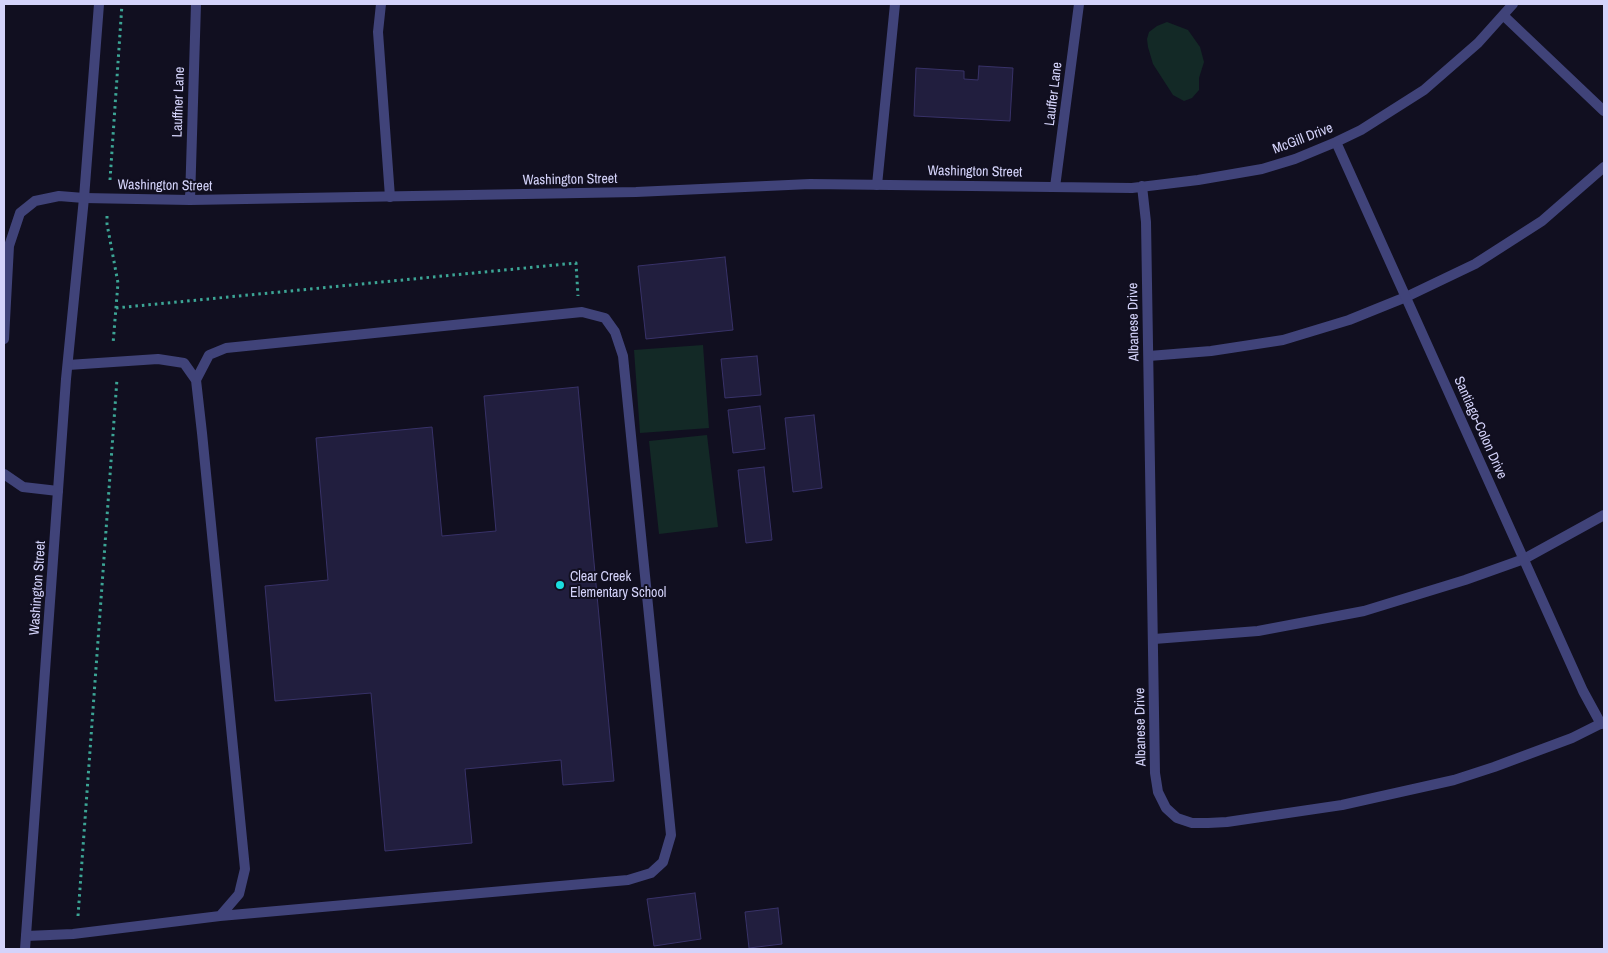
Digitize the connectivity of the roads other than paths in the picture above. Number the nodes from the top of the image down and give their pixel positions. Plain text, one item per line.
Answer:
1 (99, 4) edge
2 (196, 4) edge
3 (381, 4) edge
4 (895, 4) edge
5 (1079, 4) edge
6 (1513, 4) edge
7 (1504, 16) junction
8 (1604, 111) edge
9 (1336, 142) junction
10 (1604, 167) edge
11 (877, 185) junction
12 (1142, 186) junction
13 (1055, 187) junction
14 (390, 197) junction
15 (84, 198) junction
16 (190, 200) junction
17 (1406, 297) junction
18 (4, 339) edge
19 (1149, 356) junction
20 (68, 365) junction
21 (196, 380) junction
22 (4, 474) edge
23 (58, 491) junction
24 (1604, 515) edge
25 (1524, 559) junction
26 (1154, 639) junction
27 (1602, 723) edge
28 (220, 916) junction
29 (26, 936) junction
30 (25, 949) edge

1 - 15 street, Washington Street
2 - 16 street, Lauffner Lane
3 - 14 street
4 - 11 street
5 - 13 street, Lauffer Lane
6 - 7 street, McGill Drive
7 - 8 street
7 - 9 street, McGill Drive
9 - 12 street, McGill Drive
9 - 17 street, Santiago-Colon Drive
10 - 17 street
11 - 13 street, Washington Street
11 - 14 street, Washington Street
12 - 13 street, McGill Drive
12 - 19 street, Albanese Drive
14 - 16 street, Washington Street
15 - 16 street, Washington Street
15 - 18 street
15 - 20 street, Washington Street
17 - 19 street
17 - 25 street, Santiago-Colon Drive
19 - 26 street, Albanese Drive
20 - 21 street
20 - 23 street, Washington Street
21 - 28 street
21 - 28 street
22 - 23 street
23 - 29 street, Washington Street
24 - 25 street
25 - 26 street
25 - 27 street, Santiago-Colon Drive
26 - 27 street, Albanese Drive
28 - 29 street
29 - 30 street, Washington Street

